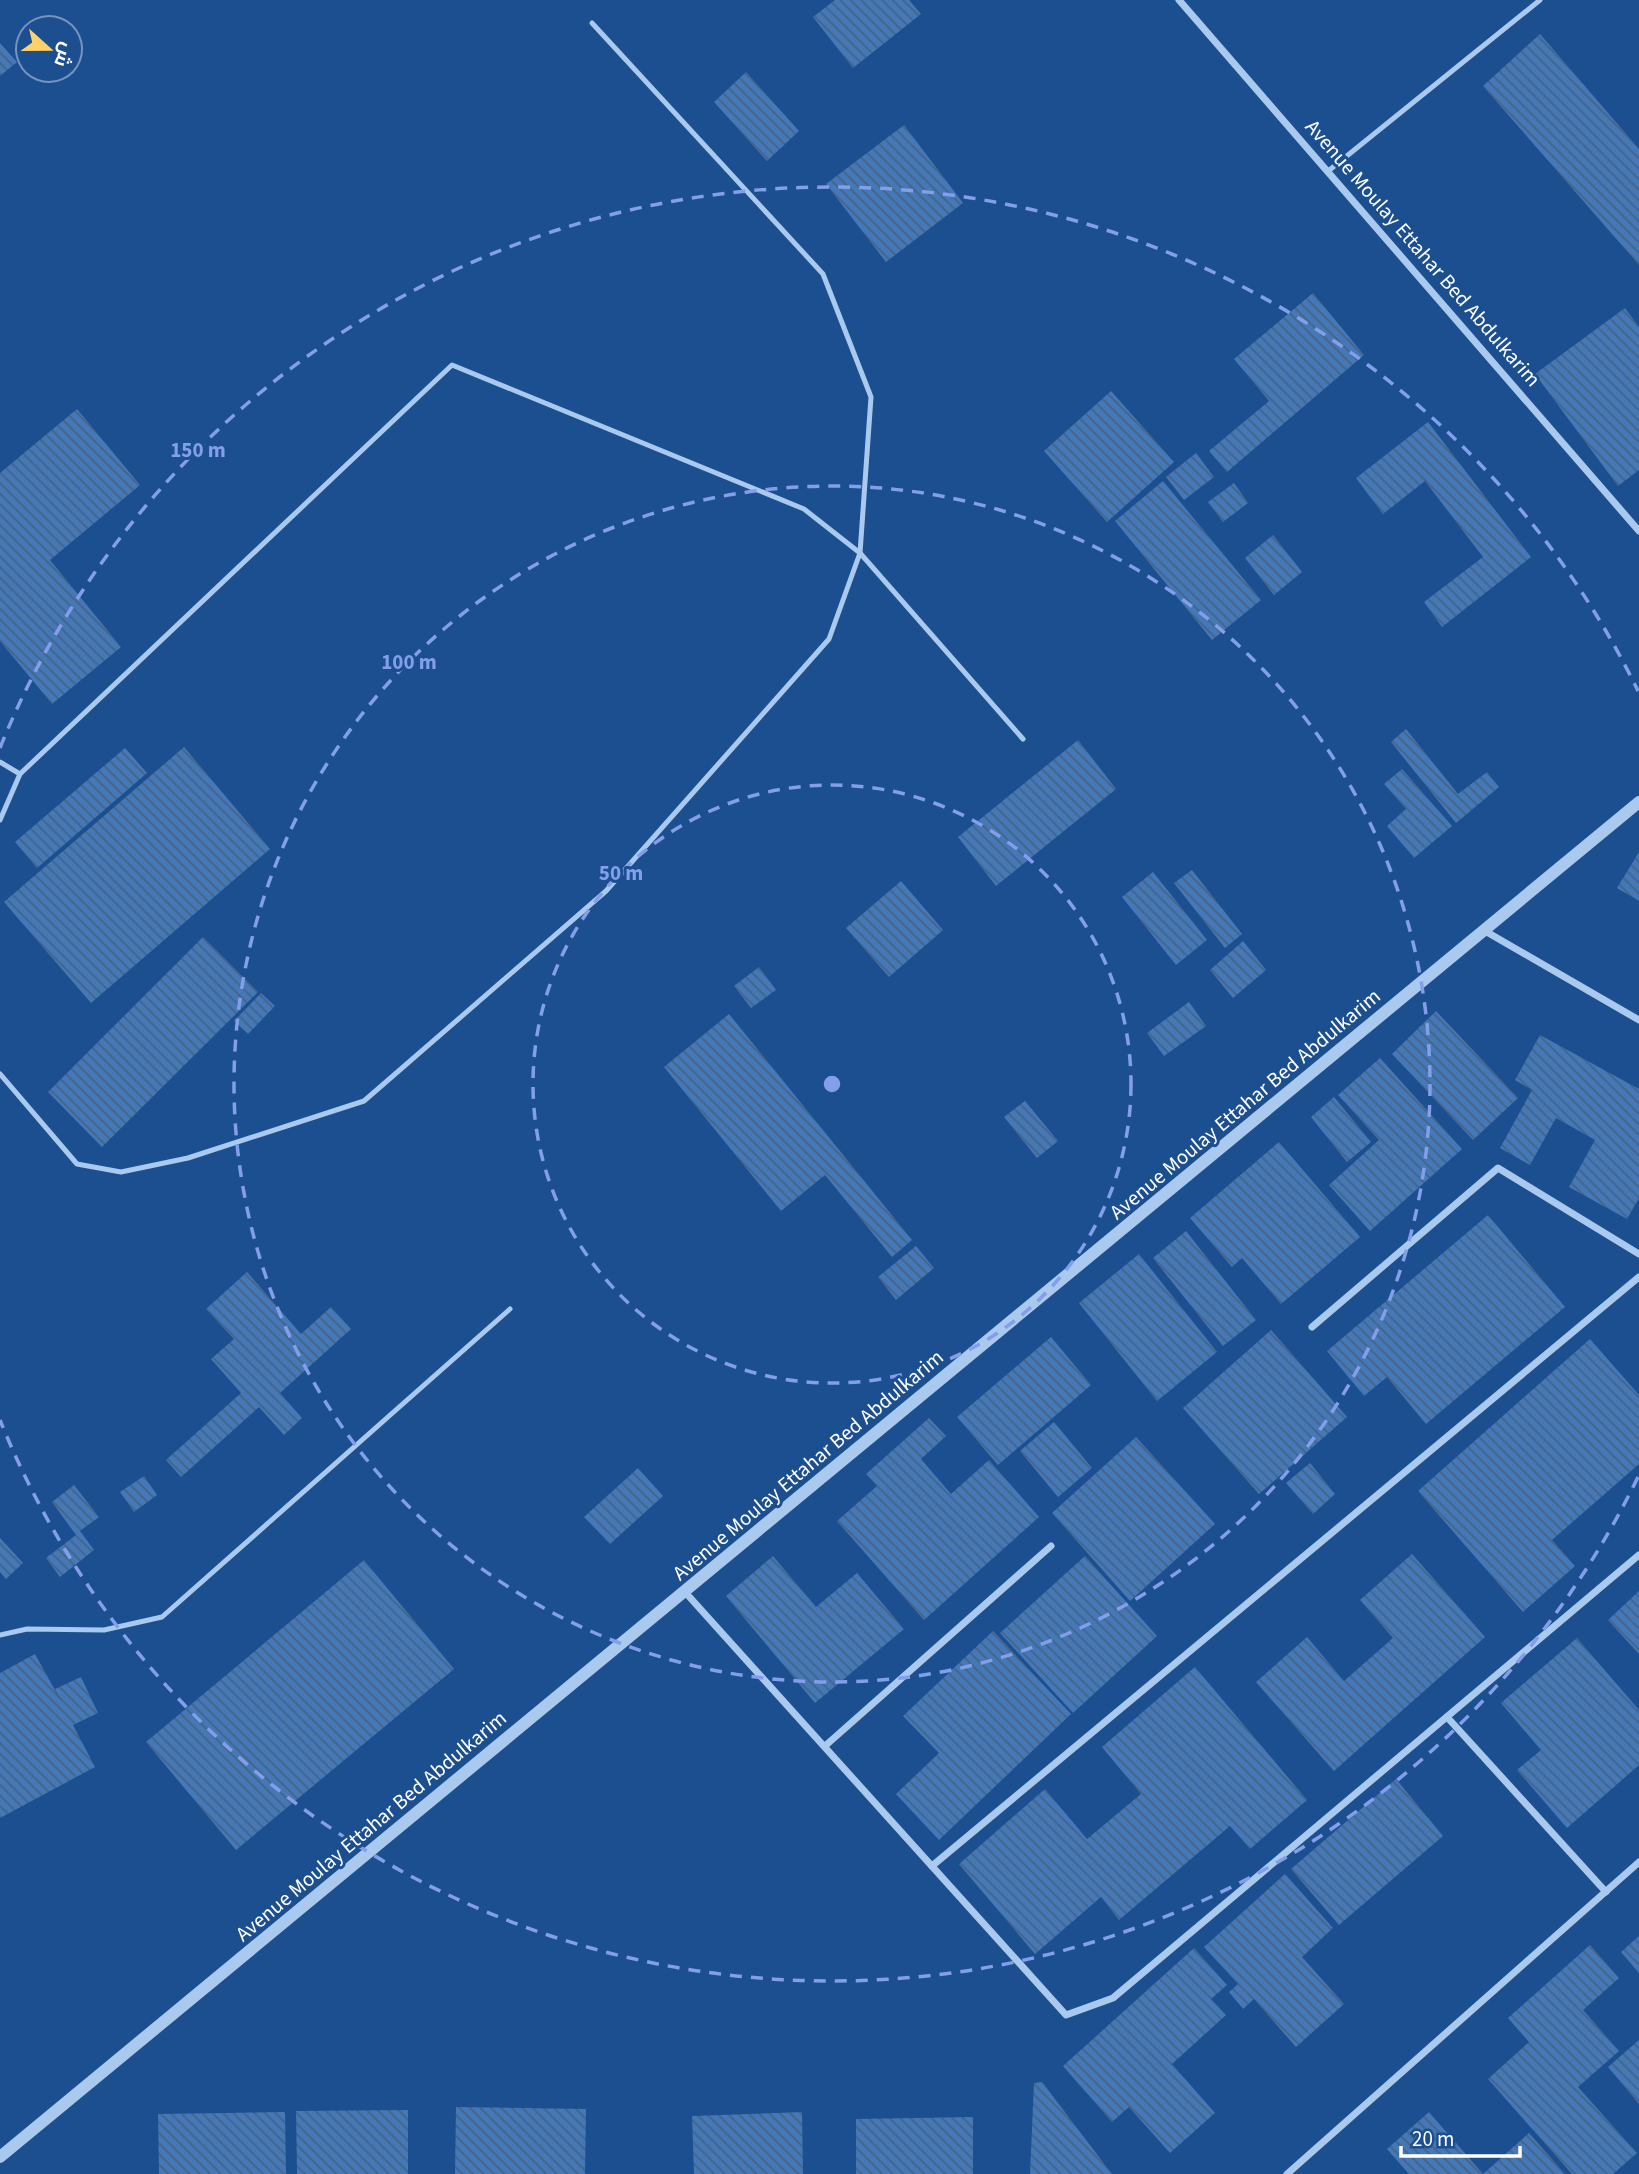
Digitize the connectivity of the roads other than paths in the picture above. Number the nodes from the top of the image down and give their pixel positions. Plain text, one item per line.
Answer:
1 (1179, 0) edge
2 (1540, 0) edge
3 (592, 23) dead end
4 (1327, 172) junction
5 (1639, 531) edge
6 (860, 553) junction
7 (1023, 739) dead end
8 (0, 762) edge
9 (20, 774) junction
10 (1639, 802) edge
11 (0, 820) edge
12 (1485, 931) junction
13 (1639, 1020) edge
14 (0, 1073) edge
15 (1639, 1254) edge
16 (1639, 1277) edge
17 (510, 1308) dead end
18 (1312, 1327) dead end
19 (1051, 1546) dead end
20 (1639, 1555) edge
21 (685, 1592) junction
22 (0, 1635) edge
23 (1447, 1717) junction
24 (825, 1746) junction
25 (1639, 1862) edge
26 (932, 1866) junction
27 (1606, 1892) junction
28 (0, 2157) edge
29 (1287, 2174) edge

1 - 4 street, Avenue Moulay Ettahar Bed Abdulkarim
2 - 4 lane
3 - 6 lane
4 - 5 street, Avenue Moulay Ettahar Bed Abdulkarim
6 - 7 lane
6 - 9 lane
6 - 14 lane
8 - 9 lane
9 - 11 lane
10 - 12 street, Avenue Moulay Ettahar Bed Abdulkarim
12 - 13 street
12 - 21 street, Avenue Moulay Ettahar Bed Abdulkarim
15 - 18 street
16 - 26 street
17 - 22 lane
19 - 24 street
20 - 23 street
21 - 24 street
21 - 28 street, Avenue Moulay Ettahar Bed Abdulkarim
23 - 26 street
23 - 27 street
24 - 26 street
25 - 27 street
27 - 29 street

